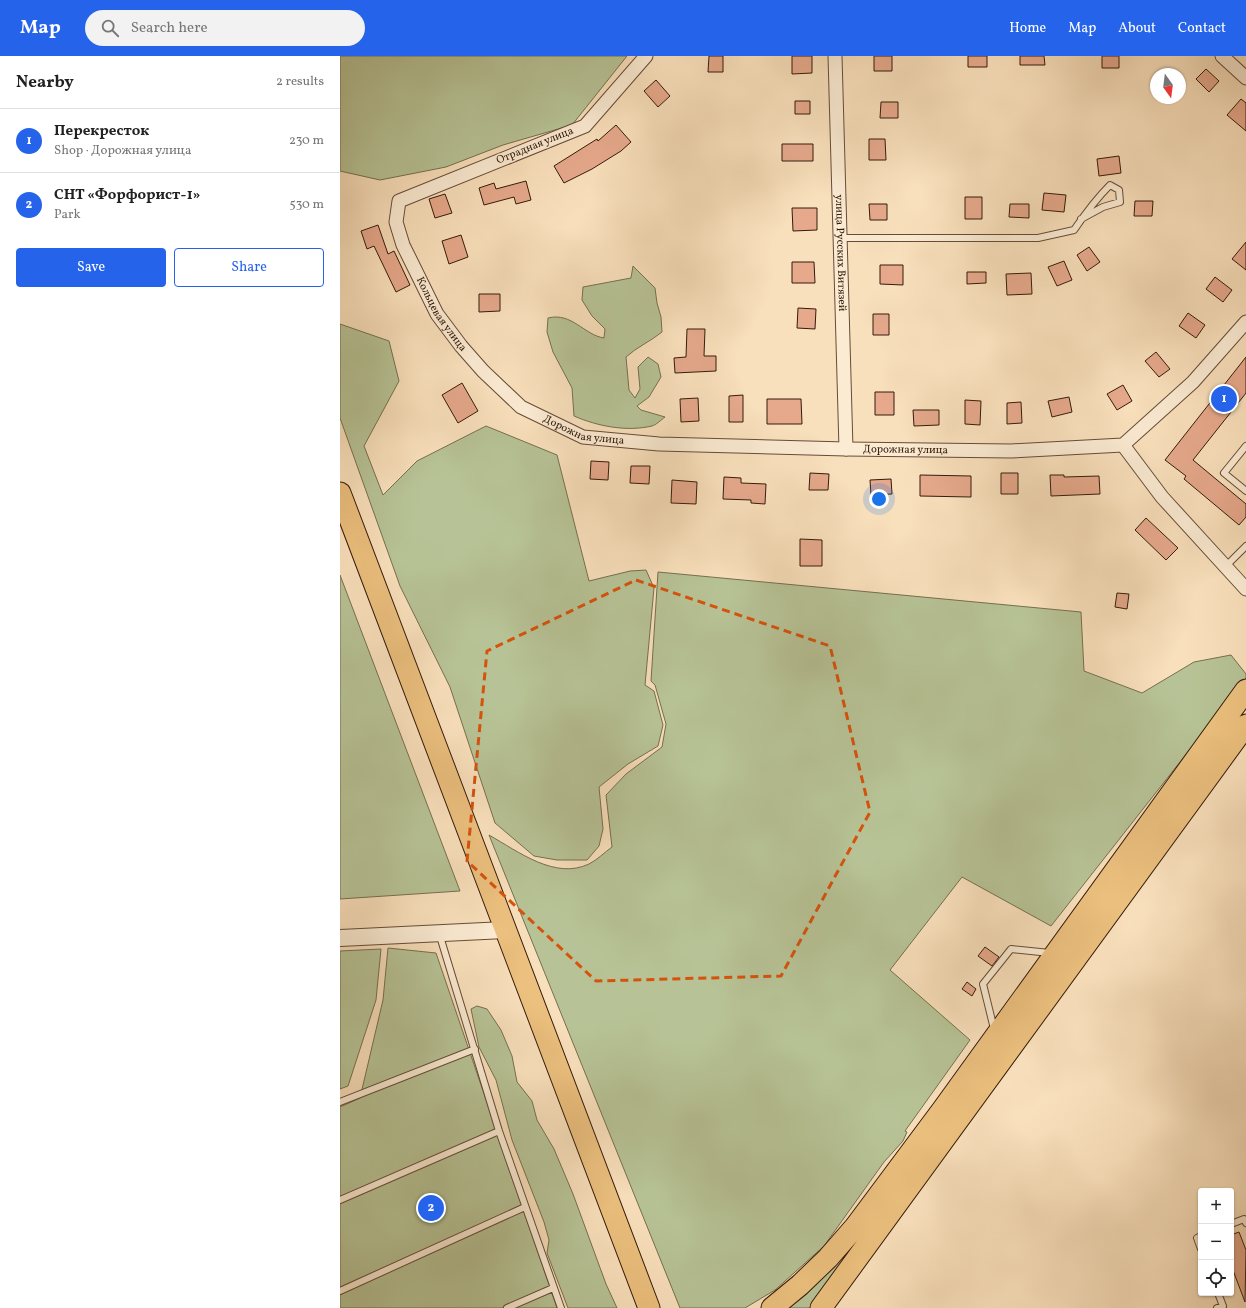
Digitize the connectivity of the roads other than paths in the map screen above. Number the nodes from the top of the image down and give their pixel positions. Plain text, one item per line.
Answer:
1 (646, 56) edge
2 (835, 56) edge
3 (1222, 56) edge
4 (1246, 78) edge
5 (399, 201) joint
6 (1081, 220) junction
7 (840, 238) junction
8 (1246, 322) edge
9 (521, 407) joint
10 (1123, 445) junction
11 (1246, 446) edge
12 (846, 449) junction
13 (1246, 491) edge
14 (340, 493) edge
15 (1246, 546) edge
16 (1225, 567) junction
17 (1246, 589) edge
18 (1246, 690) edge
19 (1246, 725) edge
20 (505, 930) junction
21 (439, 934) junction
22 (340, 938) edge
23 (1056, 953) junction
24 (996, 1036) junction
25 (475, 1049) junction
26 (340, 1102) edge
27 (499, 1131) junction
28 (340, 1200) edge
29 (525, 1206) junction
30 (1234, 1223) edge
31 (1246, 1223) edge
32 (628, 1255) junction
33 (553, 1288) junction
34 (340, 1291) edge
35 (1219, 1296) edge
36 (507, 1308) edge
37 (561, 1308) edge
38 (649, 1308) edge
39 (663, 1308) edge
40 (772, 1308) edge
41 (820, 1308) edge
42 (1218, 1308) edge

1 - 5 street, Отрадная улица
2 - 7 street, улица Русских Витязей
3 - 4 street
5 - 9 street, Кольцевая улица
6 - 6 lane
6 - 7 lane
7 - 12 street, улица Русских Витязей
8 - 10 street
9 - 12 street, Дорожная улица
10 - 12 street, Дорожная улица
10 - 16 street
11 - 13 lane
14 - 20 highway
15 - 16 lane
16 - 17 street
18 - 23 highway
19 - 41 highway
20 - 21 street
20 - 32 highway
21 - 22 street
21 - 25 lane
23 - 24 highway
23 - 24 lane
24 - 40 highway
25 - 26 lane
25 - 27 lane
27 - 28 lane
27 - 29 lane
29 - 33 lane
29 - 34 lane
30 - 31 lane
32 - 38 highway
32 - 39 highway
33 - 36 lane
33 - 37 lane
35 - 42 lane

